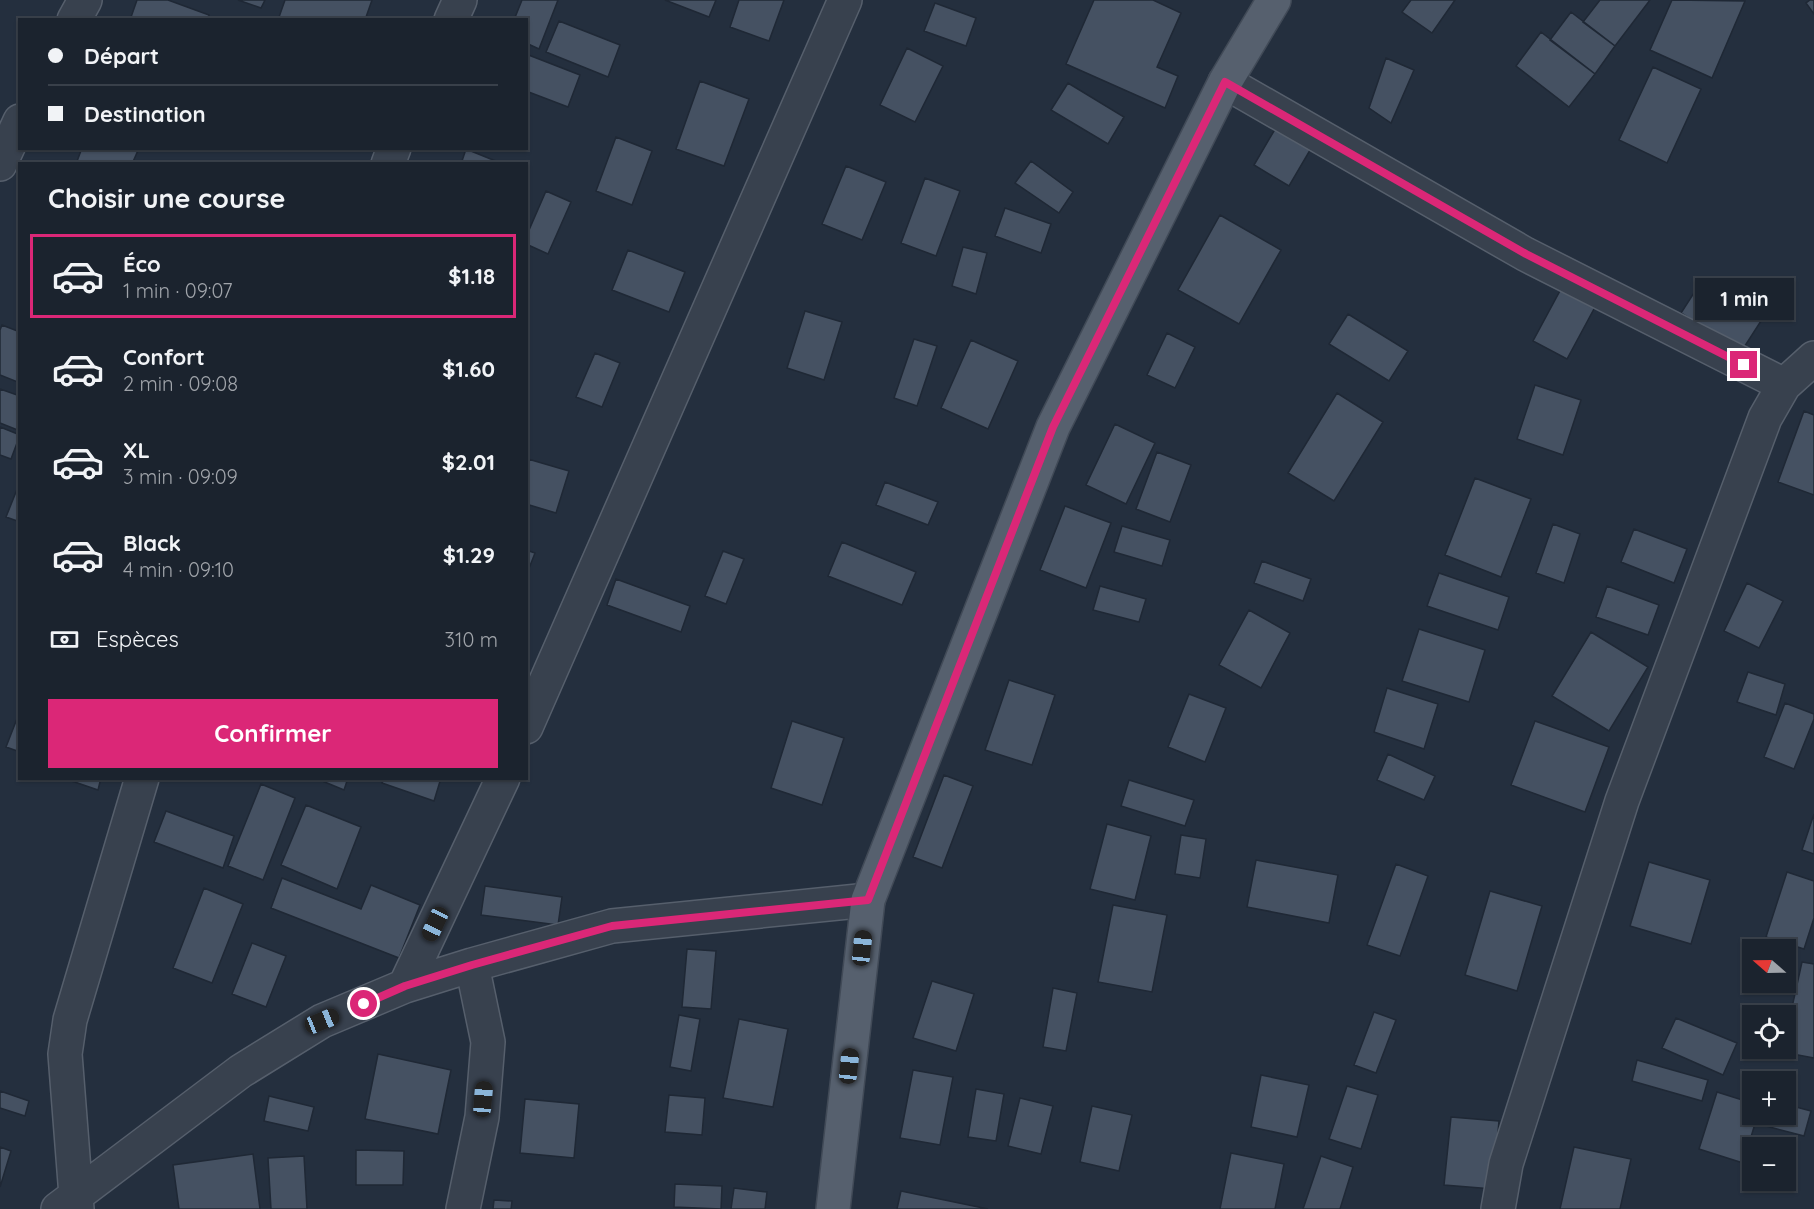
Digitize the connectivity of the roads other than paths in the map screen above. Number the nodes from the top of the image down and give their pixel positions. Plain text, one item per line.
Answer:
1 (85, 0) edge
2 (460, 0) edge
3 (845, 0) edge
4 (1274, 0) edge
5 (75, 18) edge
6 (452, 18) edge
7 (1225, 82) junction
8 (18, 125) edge
9 (0, 164) edge
10 (1814, 358) edge
11 (1784, 385) junction
12 (528, 722) edge
13 (141, 780) edge
14 (502, 780) edge
15 (868, 900) junction
16 (472, 965) junction
17 (405, 986) junction
18 (70, 1205) edge
19 (463, 1209) edge
20 (833, 1209) edge
21 (1498, 1209) edge

1 - 5 street
2 - 6 street
3 - 12 street
4 - 7 main road
7 - 11 street
7 - 15 main road
8 - 9 street
10 - 11 street
11 - 21 street
13 - 18 street
14 - 17 street
15 - 16 street
15 - 20 main road
16 - 17 street
16 - 19 street
17 - 18 street

